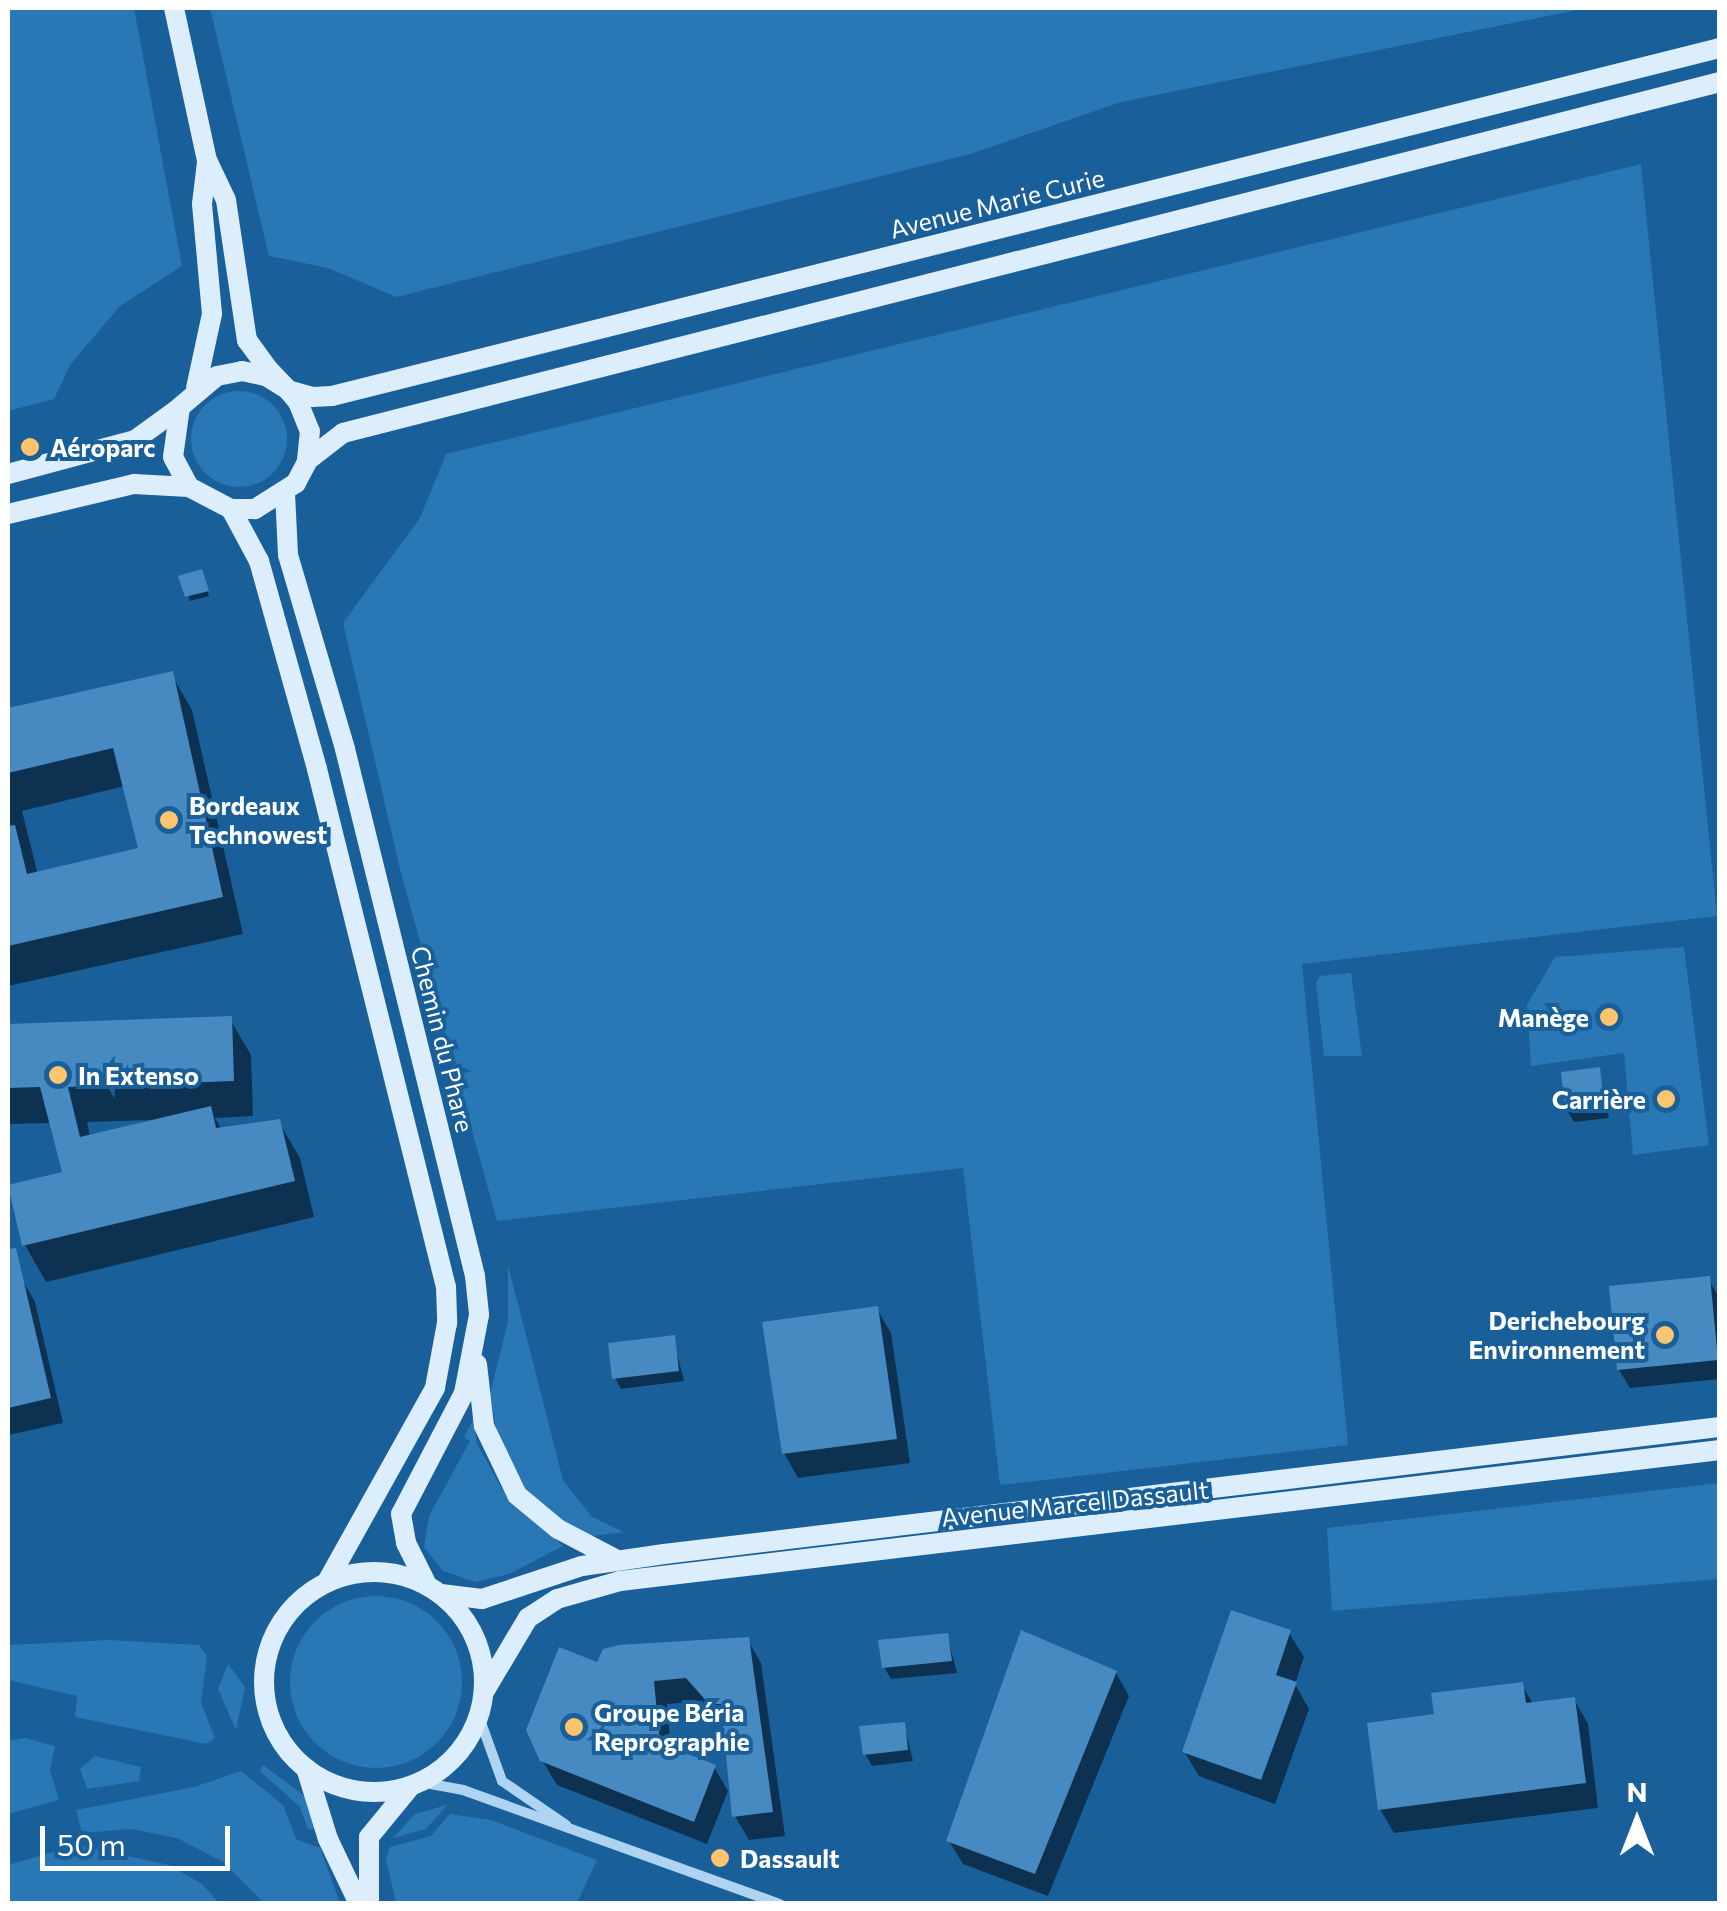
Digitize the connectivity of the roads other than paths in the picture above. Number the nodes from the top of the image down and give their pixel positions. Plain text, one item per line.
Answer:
1 (174, 8) edge
2 (1720, 48) edge
3 (1720, 82) edge
4 (207, 160) junction
5 (196, 388) junction
6 (288, 390) junction
7 (180, 407) junction
8 (307, 462) junction
9 (8, 474) edge
10 (189, 488) junction
11 (285, 493) junction
12 (231, 510) junction
13 (8, 514) edge
14 (476, 1352) junction
15 (1720, 1427) edge
16 (1720, 1450) edge
17 (1501, 1456) junction
18 (1503, 1480) junction
19 (617, 1560) junction
20 (327, 1582) junction
21 (434, 1590) junction
22 (484, 1692) junction
23 (478, 1717) junction
24 (306, 1768) junction
25 (416, 1783) junction
26 (566, 1826) junction
27 (359, 1904) edge
28 (369, 1904) edge
29 (780, 1904) edge

1 - 4 main road
2 - 6 main road, Avenue Marie Curie
3 - 8 main road
4 - 5 main road
4 - 6 main road
5 - 6 main road
5 - 7 main road
6 - 8 main road
7 - 9 main road
7 - 10 main road
8 - 11 main road
10 - 12 main road
10 - 13 main road
11 - 12 main road
11 - 14 main road, Chemin du Phare
12 - 20 main road
14 - 19 main road
14 - 21 main road, Chemin du Phare
15 - 17 main road, Avenue Marcel Dassault
16 - 18 main road, Avenue Marcel Dassault
17 - 18 street
17 - 19 main road, Avenue Marcel Dassault
18 - 22 main road, Avenue Marcel Dassault
19 - 21 main road, Avenue Marcel Dassault
20 - 21 main road
20 - 24 main road
21 - 22 main road
22 - 23 main road
23 - 25 main road
23 - 26 street
24 - 25 main road
24 - 27 main road
25 - 26 street
25 - 28 main road
26 - 29 street

